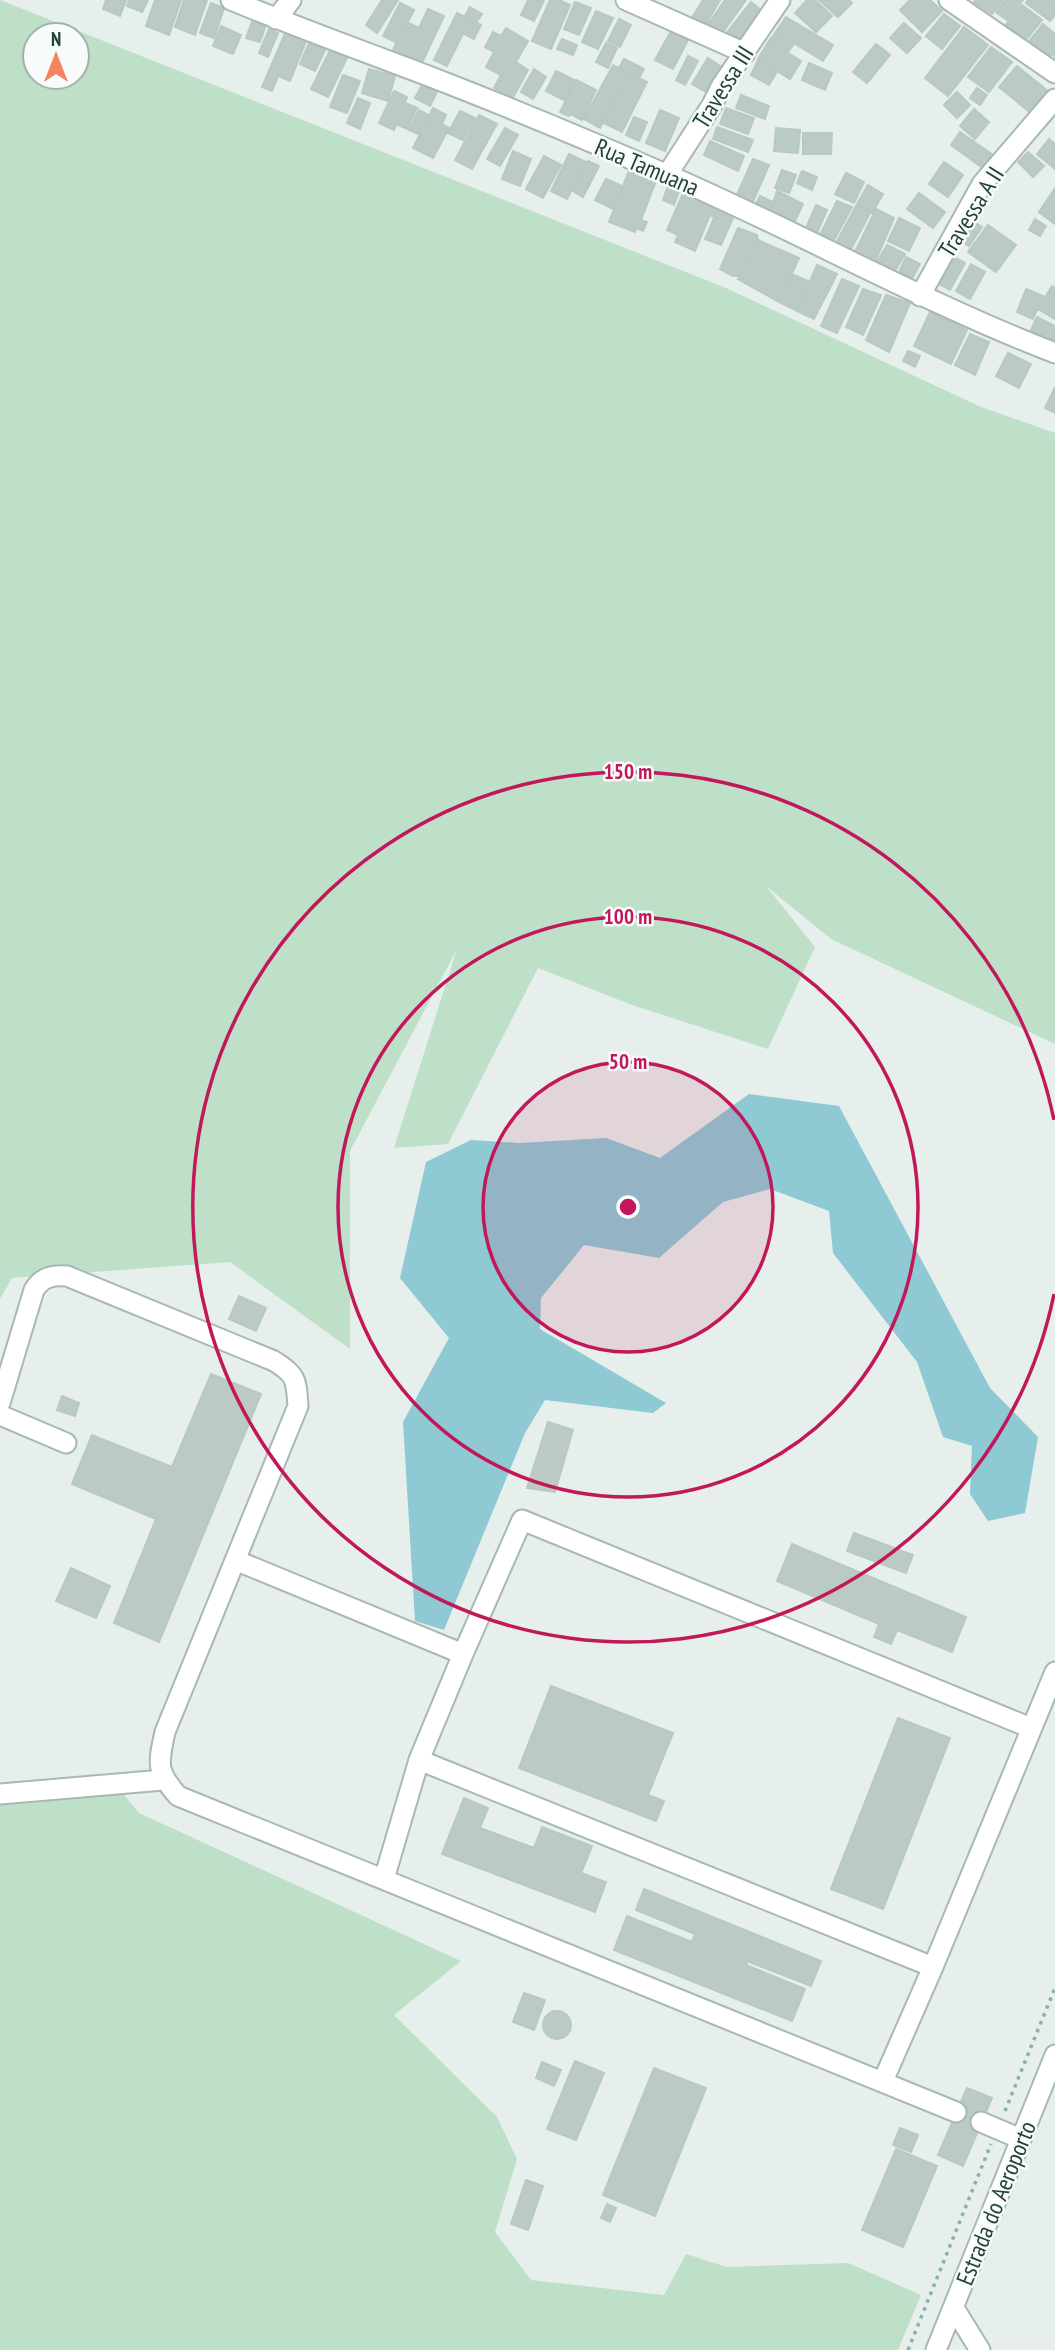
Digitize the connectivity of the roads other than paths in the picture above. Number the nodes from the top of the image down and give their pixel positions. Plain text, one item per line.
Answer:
1 (231, 0) edge
2 (291, 0) edge
3 (626, 0) edge
4 (780, 0) edge
5 (949, 0) edge
6 (276, 19) junction
7 (745, 53) junction
8 (1055, 73) edge
9 (1055, 99) edge
10 (667, 175) junction
11 (920, 296) junction
12 (1055, 353) edge
13 (0, 1403) edge
14 (0, 1415) edge
15 (66, 1443) dead end
16 (235, 1560) junction
17 (463, 1654) junction
18 (1055, 1672) edge
19 (1031, 1728) junction
20 (419, 1760) junction
21 (163, 1780) junction
22 (0, 1794) edge
23 (384, 1879) junction
24 (933, 1966) junction
25 (1055, 2055) edge
26 (883, 2081) junction
27 (957, 2112) dead end
28 (989, 2125) road end
29 (1021, 2139) junction
30 (954, 2308) junction
31 (936, 2350) edge
32 (980, 2350) edge

1 - 6 street, Rua Tamuana
2 - 6 street
3 - 7 street
4 - 7 street, Travessa III
5 - 8 street
6 - 10 street, Rua Tamuana
7 - 10 street, Travessa III
9 - 11 street, Travessa A II
10 - 11 street, Rua Tamuana
11 - 12 street, Rua Tamuana
13 - 16 street
14 - 15 street
16 - 17 street
16 - 21 street
17 - 19 street
17 - 20 street
18 - 19 street
19 - 24 street
20 - 23 street
20 - 24 street
21 - 22 street
21 - 23 street
23 - 26 street
24 - 26 street
25 - 29 street, Estrada do Aeroporto
26 - 27 street
28 - 29 street
29 - 30 street, Estrada do Aeroporto
30 - 31 street, Estrada do Aeroporto
30 - 32 street

